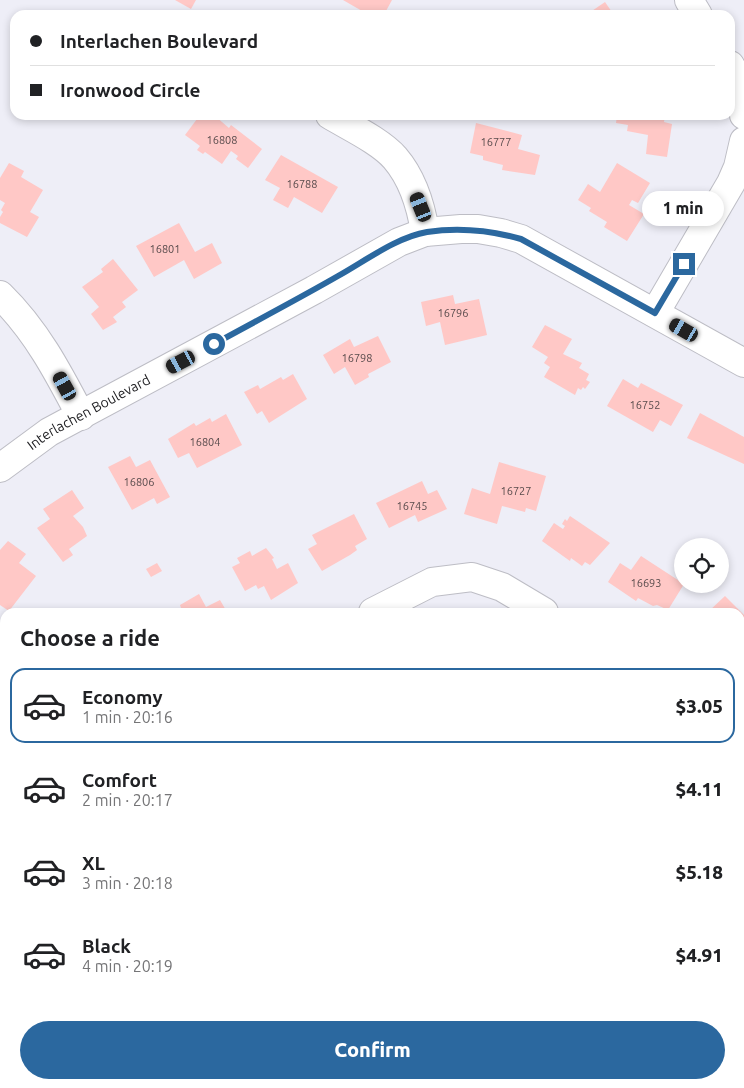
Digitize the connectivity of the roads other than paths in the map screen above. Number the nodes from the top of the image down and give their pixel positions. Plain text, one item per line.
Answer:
1 (735, 76) edge
2 (744, 115) edge
3 (338, 120) edge
4 (744, 141) edge
5 (425, 232) junction
6 (0, 295) edge
7 (655, 313) junction
8 (744, 362) edge
9 (81, 416) junction
10 (0, 468) edge
11 (381, 608) edge
12 (537, 608) edge

1 - 2 street
3 - 5 street
4 - 7 street
5 - 7 street, Interlachen Boulevard
5 - 9 street, Interlachen Boulevard
6 - 9 street
7 - 8 street, Interlachen Boulevard
9 - 10 street, Interlachen Boulevard
11 - 12 street

